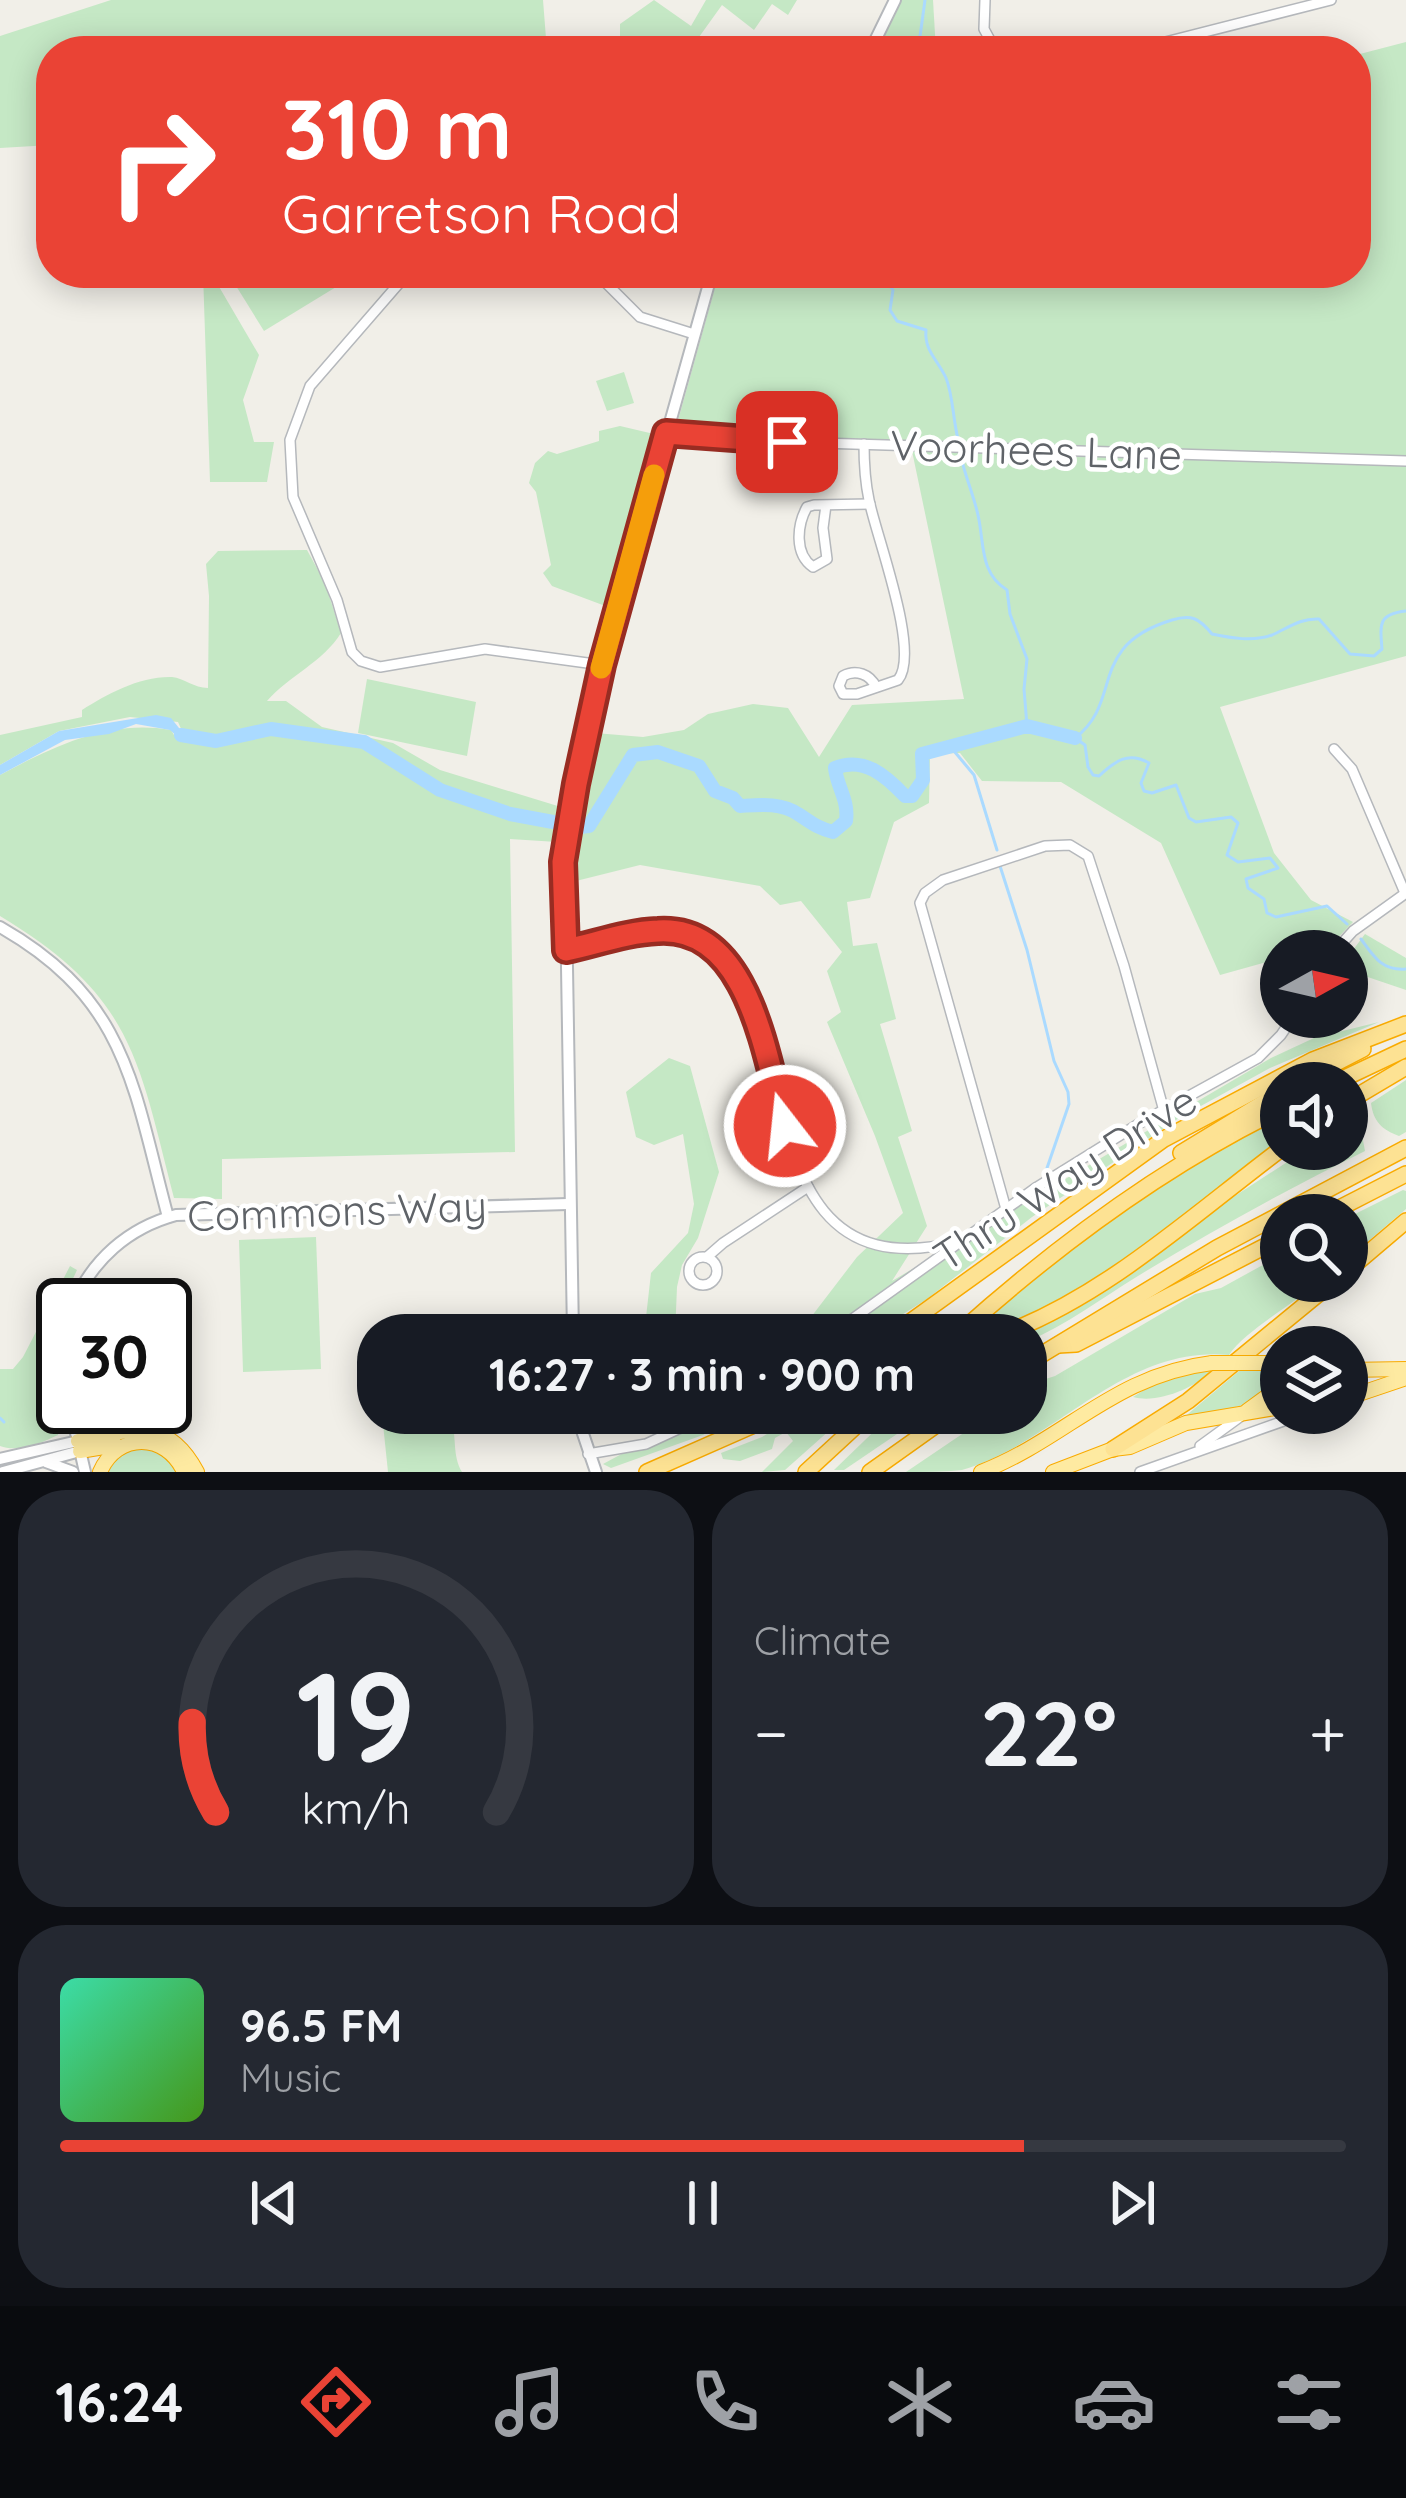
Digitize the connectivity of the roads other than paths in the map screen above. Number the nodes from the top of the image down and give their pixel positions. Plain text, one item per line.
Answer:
1 (895, 0) edge
2 (985, 0) edge
3 (1330, 0) edge
4 (1317, 2) edge
5 (877, 36) edge
6 (989, 36) edge
7 (1187, 36) edge
8 (395, 288) edge
9 (611, 288) edge
10 (708, 288) edge
11 (694, 334) junction
12 (666, 433) junction
13 (864, 444) junction
14 (1406, 461) edge
15 (870, 504) junction
16 (826, 506) junction
17 (602, 665) junction
18 (876, 687) dead end
19 (1334, 748) dead end
20 (1406, 893) edge
21 (0, 927) edge
22 (1354, 930) edge
23 (566, 950) junction
24 (1406, 1026) edge
25 (1278, 1038) edge
26 (1406, 1049) edge
27 (1337, 1062) edge
28 (1406, 1066) edge
29 (1368, 1067) edge
30 (1368, 1089) edge
31 (1260, 1105) edge
32 (1164, 1111) junction
33 (1260, 1121) edge
34 (1406, 1148) edge
35 (1260, 1165) edge
36 (1406, 1174) edge
37 (808, 1187) junction
38 (1367, 1194) edge
39 (568, 1204) junction
40 (1006, 1209) junction
41 (168, 1216) junction
42 (1406, 1221) edge
43 (1080, 1231) junction
44 (961, 1241) junction
45 (1260, 1249) edge
46 (1368, 1253) edge
47 (707, 1257) dead end
48 (86, 1278) edge
49 (1309, 1302) edge
50 (572, 1314) edge
51 (859, 1314) edge
52 (921, 1314) edge
53 (982, 1314) edge
54 (1045, 1314) edge
55 (1055, 1345) junction
56 (1047, 1350) edge
57 (1260, 1363) edge
58 (1368, 1371) edge
59 (1406, 1373) edge
60 (1368, 1377) edge
61 (1369, 1390) joint
62 (1260, 1402) edge
63 (1260, 1410) edge
64 (1246, 1412) junction
65 (1260, 1429) edge
66 (76, 1434) edge
67 (582, 1434) edge
68 (668, 1434) edge
69 (728, 1434) edge
70 (734, 1434) edge
71 (847, 1434) edge
72 (923, 1434) edge
73 (122, 1444) junction
74 (709, 1445) junction
75 (79, 1446) junction
76 (1113, 1448) junction
77 (1191, 1453) junction
78 (588, 1454) junction
79 (0, 1459) edge
80 (43, 1461) junction
81 (595, 1470) edge
82 (3, 1472) edge
83 (74, 1472) edge
84 (85, 1472) edge
85 (100, 1472) edge
86 (184, 1472) edge
87 (196, 1472) edge
88 (647, 1472) edge
89 (806, 1472) edge
90 (870, 1472) edge
91 (981, 1472) edge
92 (1053, 1472) edge
93 (1140, 1472) edge

1 - 5 street
2 - 6 street
3 - 4 street
4 - 7 street
8 - 17 street
9 - 11 street
10 - 11 street
11 - 12 street
12 - 13 street, Voorhees Lane
12 - 17 street
13 - 14 street, Voorhees Lane
13 - 15 street
15 - 16 street
15 - 18 street
16 - 16 street
17 - 23 street
19 - 20 street
20 - 22 street
21 - 41 street
23 - 37 street
23 - 39 street
24 - 27 highway
24 - 52 highway
25 - 32 street, Thru Way Drive
26 - 29 highway
28 - 30 highway
31 - 43 highway
32 - 40 street, Thru Way Drive
32 - 40 street
33 - 43 highway
34 - 55 highway
35 - 54 highway
36 - 38 highway
37 - 44 street
37 - 47 street
39 - 41 street, Commons Way
39 - 50 street
40 - 44 street, Thru Way Drive
41 - 48 street, Commons Way
42 - 46 highway
43 - 53 highway
44 - 51 street, Thru Way Drive
45 - 55 highway
49 - 76 highway
55 - 56 highway
57 - 91 highway, bridge
58 - 59 highway
59 - 61 highway
60 - 61 highway
62 - 64 highway
63 - 64 highway
64 - 76 highway
64 - 77 street
65 - 77 street
66 - 75 street
67 - 78 street
68 - 78 street
69 - 74 highway
70 - 74 highway
71 - 89 highway
72 - 90 highway
73 - 75 highway
73 - 85 highway
73 - 86 highway
74 - 88 highway
75 - 79 street
75 - 80 street
75 - 84 street
75 - 87 highway
76 - 92 highway
77 - 93 street
78 - 81 street
80 - 82 street
80 - 83 street

